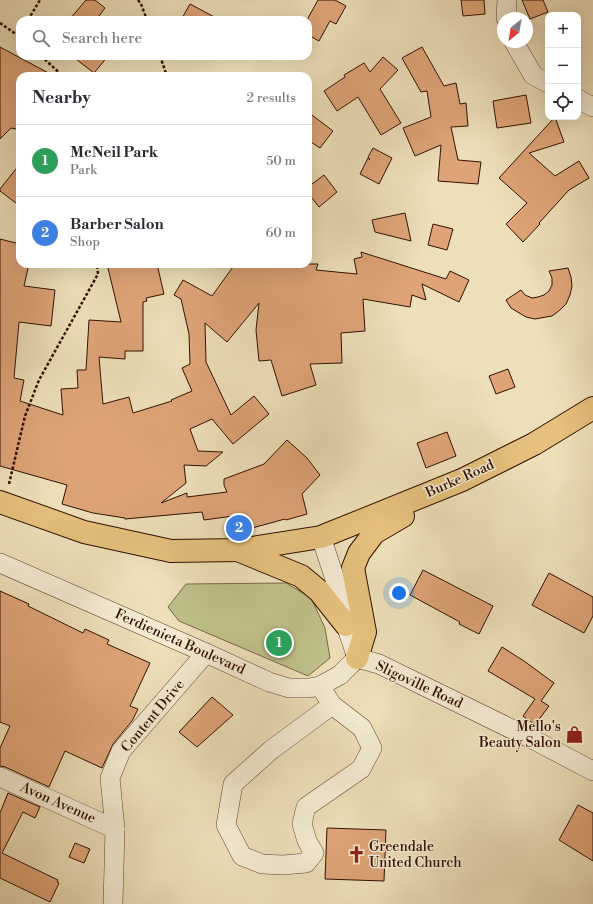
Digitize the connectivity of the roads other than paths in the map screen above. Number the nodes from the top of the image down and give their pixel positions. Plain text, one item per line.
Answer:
1 (507, 0) edge
2 (506, 12) edge
3 (517, 48) edge
4 (545, 81) edge
5 (581, 101) edge
6 (593, 107) edge
7 (593, 408) edge
8 (462, 480) junction
9 (2, 503) edge
10 (321, 537) junction
11 (239, 550) junction
12 (0, 563) edge
13 (346, 625) junction
14 (206, 652) junction
15 (357, 658) junction
16 (320, 686) junction
17 (332, 705) junction
18 (593, 771) edge
19 (0, 777) edge
20 (115, 830) junction
21 (113, 904) edge

1 - 2 street
3 - 4 street
5 - 6 street
7 - 8 main road, Burke Road
8 - 10 main road, Burke Road
8 - 15 main road
9 - 11 main road, Burke Road
10 - 11 main road, Burke Road
10 - 13 street, Sligoville Road
11 - 13 main road
12 - 14 street, Ferdienieta Boulevard
13 - 15 street, Sligoville Road
14 - 16 street, Ferdienieta Boulevard
14 - 20 street, Content Drive
15 - 16 street, Ferdienieta Boulevard
15 - 18 street, Sligoville Road
16 - 17 street
17 - 17 street
19 - 20 street, Avon Avenue
20 - 21 street, Content Drive

